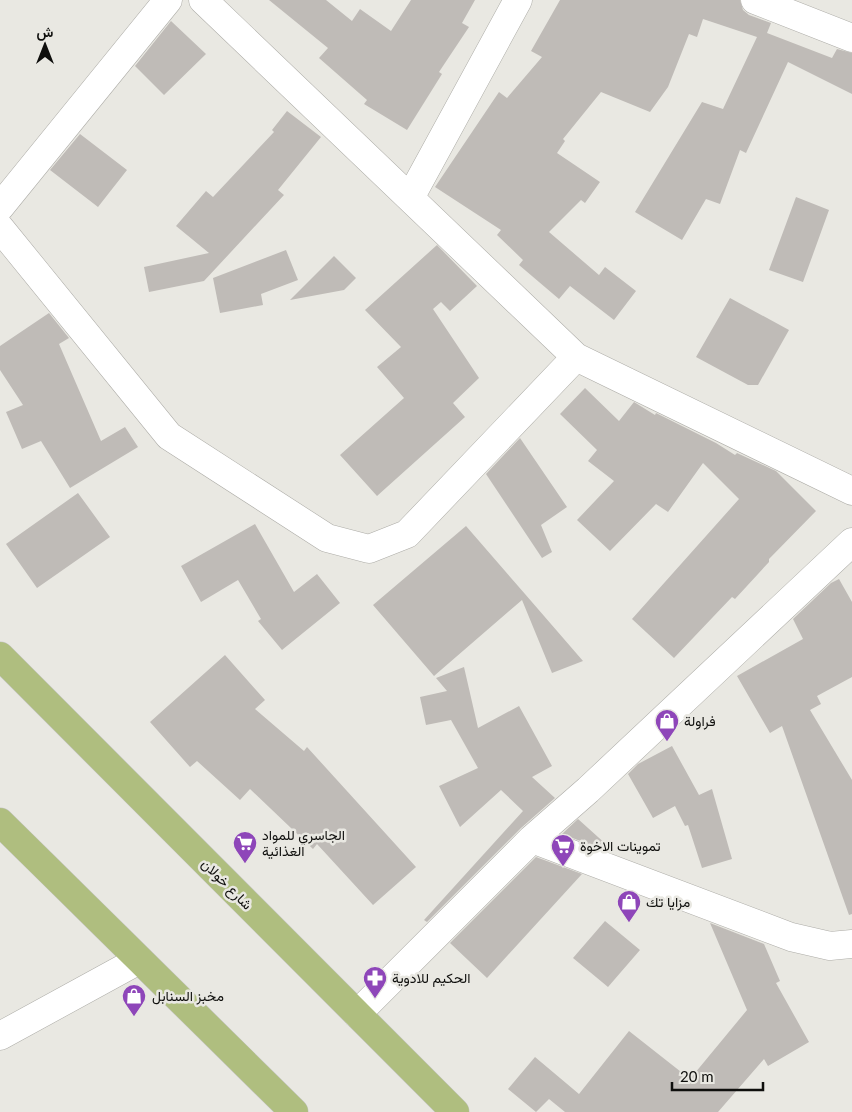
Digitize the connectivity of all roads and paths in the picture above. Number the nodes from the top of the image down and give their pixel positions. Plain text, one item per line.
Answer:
1 (168, 0) edge
2 (203, 0) edge
3 (518, 0) edge
4 (755, 0) edge
5 (852, 38) edge
6 (410, 198) junction
7 (0, 207) edge
8 (0, 228) edge
9 (576, 356) junction
10 (852, 491) edge
11 (852, 542) edge
12 (0, 656) edge
13 (0, 822) edge
14 (532, 839) junction
15 (852, 944) edge
16 (139, 960) junction
17 (356, 1014) junction
18 (0, 1036) edge
19 (294, 1112) edge
20 (455, 1112) edge

1 - 7 street
2 - 6 street
3 - 6 street
4 - 5 street
6 - 9 street
8 - 9 street
9 - 10 street
11 - 14 street
12 - 17 main road, شارع خولان
13 - 16 main road
14 - 15 street
14 - 17 street
16 - 18 street
16 - 19 main road
17 - 20 main road, شارع خولان

